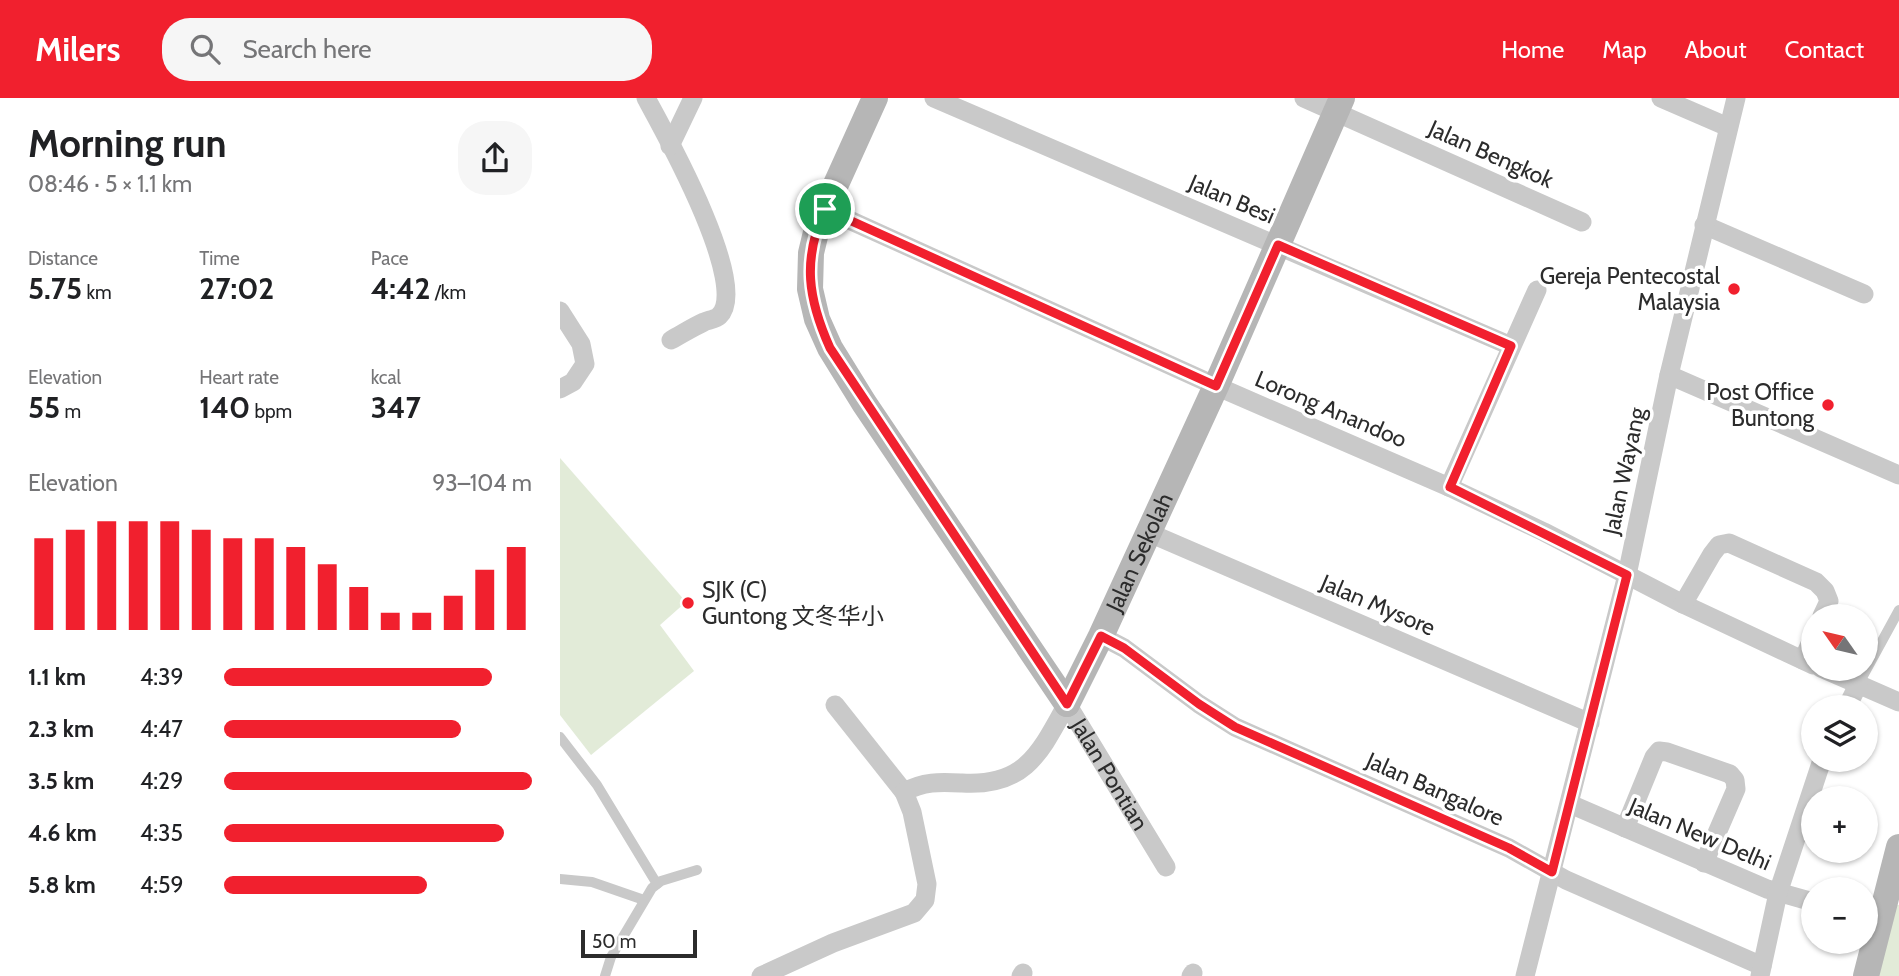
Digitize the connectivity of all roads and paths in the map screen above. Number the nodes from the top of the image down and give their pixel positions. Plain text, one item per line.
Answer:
1 (646, 98) edge
2 (693, 98) edge
3 (874, 98) edge
4 (934, 98) edge
5 (1304, 98) edge
6 (1661, 98) edge
7 (1735, 98) edge
8 (1339, 105) edge
9 (1728, 127) junction
10 (670, 146) junction
11 (825, 209) junction
12 (1582, 222) dead end
13 (1703, 225) junction
14 (1278, 245) junction
15 (1537, 290) dead end
16 (1864, 294) dead end
17 (560, 312) edge
18 (671, 340) dead end
19 (1511, 346) junction
20 (1669, 375) junction
21 (1216, 386) junction
22 (560, 389) edge
23 (1899, 475) edge
24 (1450, 487) junction
25 (1147, 532) junction
26 (1627, 575) junction
27 (1683, 604) junction
28 (1828, 604) edge
29 (1899, 610) edge
30 (1101, 636) junction
31 (1801, 660) edge
32 (1849, 681) edge
33 (1858, 685) junction
34 (1853, 695) edge
35 (1899, 702) edge
36 (1067, 704) junction
37 (835, 705) dead end
38 (1590, 723) junction
39 (560, 737) edge
40 (1818, 772) edge
41 (904, 792) junction
42 (1570, 804) junction
43 (1625, 828) junction
44 (1899, 847) edge
45 (1704, 863) junction
46 (1166, 867) dead end
47 (696, 870) dead end
48 (1552, 872) junction
49 (560, 879) edge
50 (657, 884) junction
51 (1777, 893) junction
52 (1801, 899) edge
53 (644, 900) junction
54 (1878, 902) edge
55 (1868, 954) edge
56 (1761, 971) edge
57 (605, 976) edge
58 (761, 976) edge
59 (1525, 976) edge
60 (1866, 976) edge

1 - 10 street
2 - 10 street
3 - 11 street, Jalan Pontian
4 - 14 street, Jalan Besi
5 - 8 street, Jalan Bengkok
6 - 9 street
7 - 9 street, Jalan Wayang
8 - 12 street, Jalan Bengkok
8 - 14 street, Jalan Sekolah
9 - 13 street, Jalan Wayang
10 - 18 street
11 - 21 street, Lorong Anandoo
11 - 36 street, Jalan Pontian
13 - 16 street
13 - 20 street, Jalan Wayang
14 - 19 street, Jalan Besi
14 - 21 street, Jalan Sekolah
15 - 19 street
17 - 22 street
19 - 24 street
20 - 23 street
20 - 26 street, Jalan Wayang
21 - 24 street, Lorong Anandoo
21 - 25 street, Jalan Sekolah
24 - 26 street, Lorong Anandoo
25 - 30 street, Jalan Sekolah
25 - 38 street, Jalan Mysore
26 - 27 street, Lorong Anandoo
26 - 38 street, Jalan Wayang
27 - 28 street
27 - 31 street, Lorong Anandoo
29 - 33 lane
30 - 36 street, Jalan Sekolah
30 - 48 street, Jalan Bangalore
32 - 33 street
33 - 34 street
33 - 35 street
36 - 41 street, Jalan Sekolah
36 - 46 street, Jalan Pontian
37 - 41 street
38 - 42 street, Jalan Wayang
39 - 50 lane
40 - 51 street
41 - 58 street
42 - 43 street, Jalan New Delhi
42 - 48 street, Jalan Wayang
43 - 45 street, Jalan New Delhi
43 - 45 street
44 - 54 street
45 - 51 street, Jalan New Delhi
47 - 50 lane
48 - 56 street, Jalan Bangalore
48 - 59 street, Jalan Wayang
49 - 53 lane
50 - 53 lane
51 - 52 street, Jalan New Delhi
51 - 56 street
53 - 57 lane
55 - 60 street

